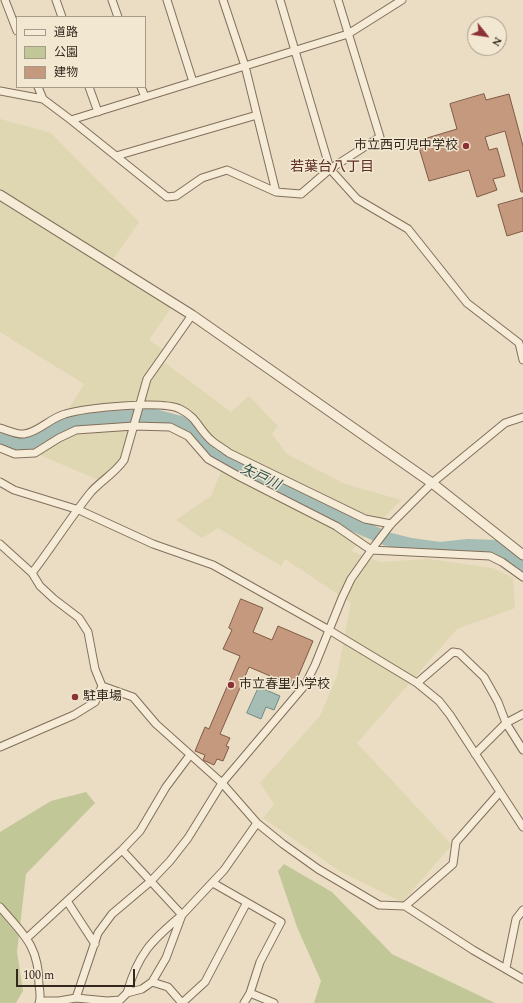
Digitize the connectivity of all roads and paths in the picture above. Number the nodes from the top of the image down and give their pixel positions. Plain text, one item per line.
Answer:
1 (5, 0) edge
2 (56, 0) edge
3 (112, 0) edge
4 (167, 0) edge
5 (223, 0) edge
6 (280, 0) edge
7 (338, 0) edge
8 (402, 0) edge
9 (394, 2) edge
10 (62, 16) edge
11 (118, 16) edge
12 (16, 28) edge
13 (348, 34) junction
14 (296, 50) junction
15 (245, 66) junction
16 (193, 82) junction
17 (38, 88) edge
18 (89, 88) edge
19 (141, 88) edge
20 (0, 91) edge
21 (145, 97) junction
22 (43, 99) junction
23 (98, 112) junction
24 (257, 115) junction
25 (72, 120) junction
26 (116, 156) junction
27 (330, 169) junction
28 (276, 192) junction
29 (0, 195) edge
30 (192, 315) junction
31 (523, 360) edge
32 (140, 406) junction
33 (523, 417) edge
34 (134, 426) junction
35 (0, 428) edge
36 (0, 448) edge
37 (432, 483) junction
38 (2, 485) edge
39 (79, 510) junction
40 (392, 524) junction
41 (0, 544) edge
42 (373, 548) junction
43 (523, 555) edge
44 (32, 573) junction
45 (523, 578) edge
46 (329, 630) junction
47 (417, 683) junction
48 (102, 686) junction
49 (523, 714) edge
50 (506, 723) junction
51 (0, 747) edge
52 (523, 750) edge
53 (475, 754) junction
54 (190, 755) junction
55 (222, 783) junction
56 (500, 792) junction
57 (257, 823) junction
58 (523, 827) edge
59 (122, 850) junction
60 (151, 881) junction
61 (213, 884) junction
62 (67, 901) junction
63 (246, 904) junction
64 (405, 906) junction
65 (0, 908) edge
66 (523, 910) edge
67 (182, 915) junction
68 (27, 938) junction
69 (95, 944) junction
70 (506, 968) junction
71 (523, 979) edge
72 (152, 982) junction
73 (250, 993) junction
74 (127, 994) junction
75 (76, 998) junction
76 (39, 1002) edge
77 (107, 1002) edge
78 (182, 1003) edge
79 (244, 1003) edge
80 (274, 1003) edge

1 - 12 street
2 - 10 street
3 - 11 street
4 - 16 street
5 - 15 street
6 - 14 street
7 - 13 street
8 - 9 street
9 - 13 street
13 - 14 street
13 - 27 street
14 - 15 street
14 - 27 street
15 - 16 street
15 - 24 street
16 - 21 street
17 - 22 street
18 - 23 street
19 - 21 street
20 - 22 street
21 - 23 street
22 - 25 street
23 - 25 street
24 - 26 street
24 - 28 street
25 - 26 street
26 - 28 street
27 - 28 street
27 - 31 street
29 - 30 street
30 - 32 street
30 - 37 street
32 - 34 street
32 - 35 street
32 - 40 street
33 - 37 street
34 - 36 street
34 - 39 street
34 - 42 street
37 - 40 street
37 - 43 street
38 - 39 street
39 - 44 street
39 - 46 street
40 - 42 street
41 - 44 street
42 - 45 street
42 - 46 street
44 - 48 street
46 - 47 street
46 - 55 street
47 - 50 street
47 - 53 street
48 - 51 street
48 - 54 street
49 - 50 street
50 - 52 street
50 - 53 street
53 - 56 street
54 - 55 street
54 - 59 street
55 - 57 street
55 - 60 street
56 - 58 street
56 - 64 street
57 - 61 street
57 - 64 street
59 - 60 street
59 - 62 street
60 - 67 street
60 - 69 street
61 - 63 street
61 - 67 street
62 - 68 street
62 - 69 street
63 - 73 street
63 - 78 street
64 - 70 street
65 - 68 street
66 - 70 street
67 - 72 street
67 - 74 street
68 - 76 street
69 - 75 street
70 - 71 street
72 - 74 street
72 - 78 street
73 - 79 street
73 - 80 street
74 - 77 street
75 - 76 street
75 - 77 street

